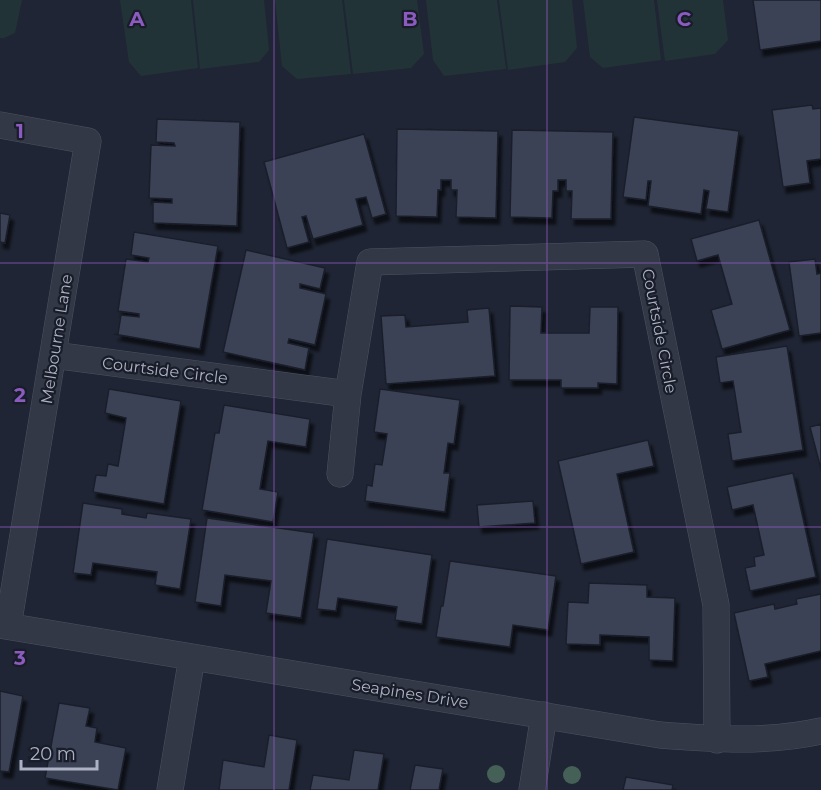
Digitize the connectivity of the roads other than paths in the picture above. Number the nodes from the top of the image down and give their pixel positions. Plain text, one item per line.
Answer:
1 (0, 125) edge
2 (53, 355) junction
3 (348, 394) junction
4 (340, 474) dead end
5 (4, 625) edge
6 (192, 657) junction
7 (544, 715) junction
8 (821, 731) edge
9 (717, 740) junction
10 (170, 790) edge
11 (532, 790) edge

1 - 2 street, Melbourne Lane
2 - 3 street, Courtside Circle
2 - 5 street, Melbourne Lane
3 - 4 street, Courtside Circle
3 - 9 street, Courtside Circle
5 - 6 street, Seapines Drive
6 - 7 street, Seapines Drive
6 - 10 street
7 - 9 street, Seapines Drive
7 - 11 street
8 - 9 street, Seapines Drive

